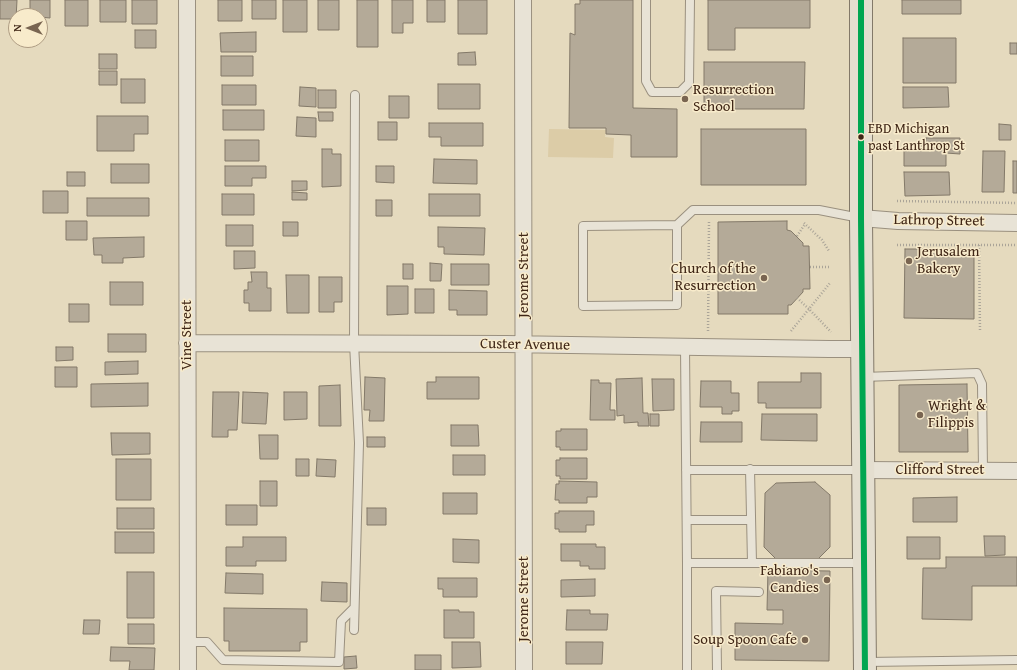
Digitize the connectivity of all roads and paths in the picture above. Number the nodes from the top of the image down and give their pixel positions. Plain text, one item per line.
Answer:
1 (187, 0) edge
2 (523, 0) edge
3 (646, 0) edge
4 (690, 0) edge
5 (861, 0) edge
6 (355, 95) dead end
7 (897, 201) dead end
8 (1017, 203) edge
9 (861, 218) junction
10 (708, 219) dead end
11 (802, 221) dead end
12 (1017, 223) edge
13 (805, 224) junction
14 (677, 225) junction
15 (796, 236) dead end
16 (979, 245) junction
17 (1017, 245) edge
18 (897, 246) dead end
19 (829, 251) dead end
20 (810, 267) dead end
21 (830, 267) dead end
22 (830, 283) dead end
23 (797, 298) dead end
24 (809, 309) junction
25 (980, 331) dead end
26 (708, 332) dead end
27 (789, 333) dead end
28 (832, 333) dead end
29 (187, 343) junction
30 (354, 343) junction
31 (525, 344) junction
32 (685, 347) junction
33 (863, 348) junction
34 (863, 377) junction
35 (750, 469) junction
36 (686, 470) junction
37 (863, 470) junction
38 (983, 471) junction
39 (1017, 471) edge
40 (687, 520) junction
41 (751, 520) junction
42 (687, 563) junction
43 (752, 563) junction
44 (864, 563) junction
45 (758, 592) dead end
46 (354, 608) junction
47 (354, 630) dead end
48 (188, 642) junction
49 (1017, 660) edge
50 (865, 666) edge
51 (188, 670) edge
52 (524, 670) edge
53 (687, 670) edge
54 (717, 670) edge

1 - 29 street, Vine Street
2 - 31 street, Jerome Street
3 - 4 lane
5 - 9 main road
6 - 30 lane
7 - 8 path
9 - 12 street, Lathrop Street
9 - 14 lane
9 - 33 main road
10 - 26 path
11 - 13 path
13 - 15 path
13 - 19 path
14 - 14 lane
16 - 17 path
16 - 18 path
16 - 25 path
20 - 21 path
22 - 24 path
23 - 24 path
24 - 27 path
24 - 28 path
29 - 30 street, Custer Avenue
29 - 48 street, Vine Street
30 - 31 street, Custer Avenue
30 - 46 lane
31 - 32 street, Custer Avenue
31 - 52 street, Jerome Street
32 - 33 street, Custer Avenue
32 - 36 lane
33 - 34 main road
34 - 37 main road
34 - 38 lane
35 - 36 lane
35 - 37 lane
35 - 41 lane
36 - 40 lane
37 - 38 street, Clifford Street
37 - 44 main road
38 - 39 street, Clifford Street
40 - 41 lane
40 - 42 lane
41 - 43 lane
42 - 43 lane
42 - 53 lane
43 - 44 lane
44 - 50 main road
45 - 54 lane
46 - 47 lane
46 - 48 lane
48 - 51 street, Vine Street
49 - 50 lane

